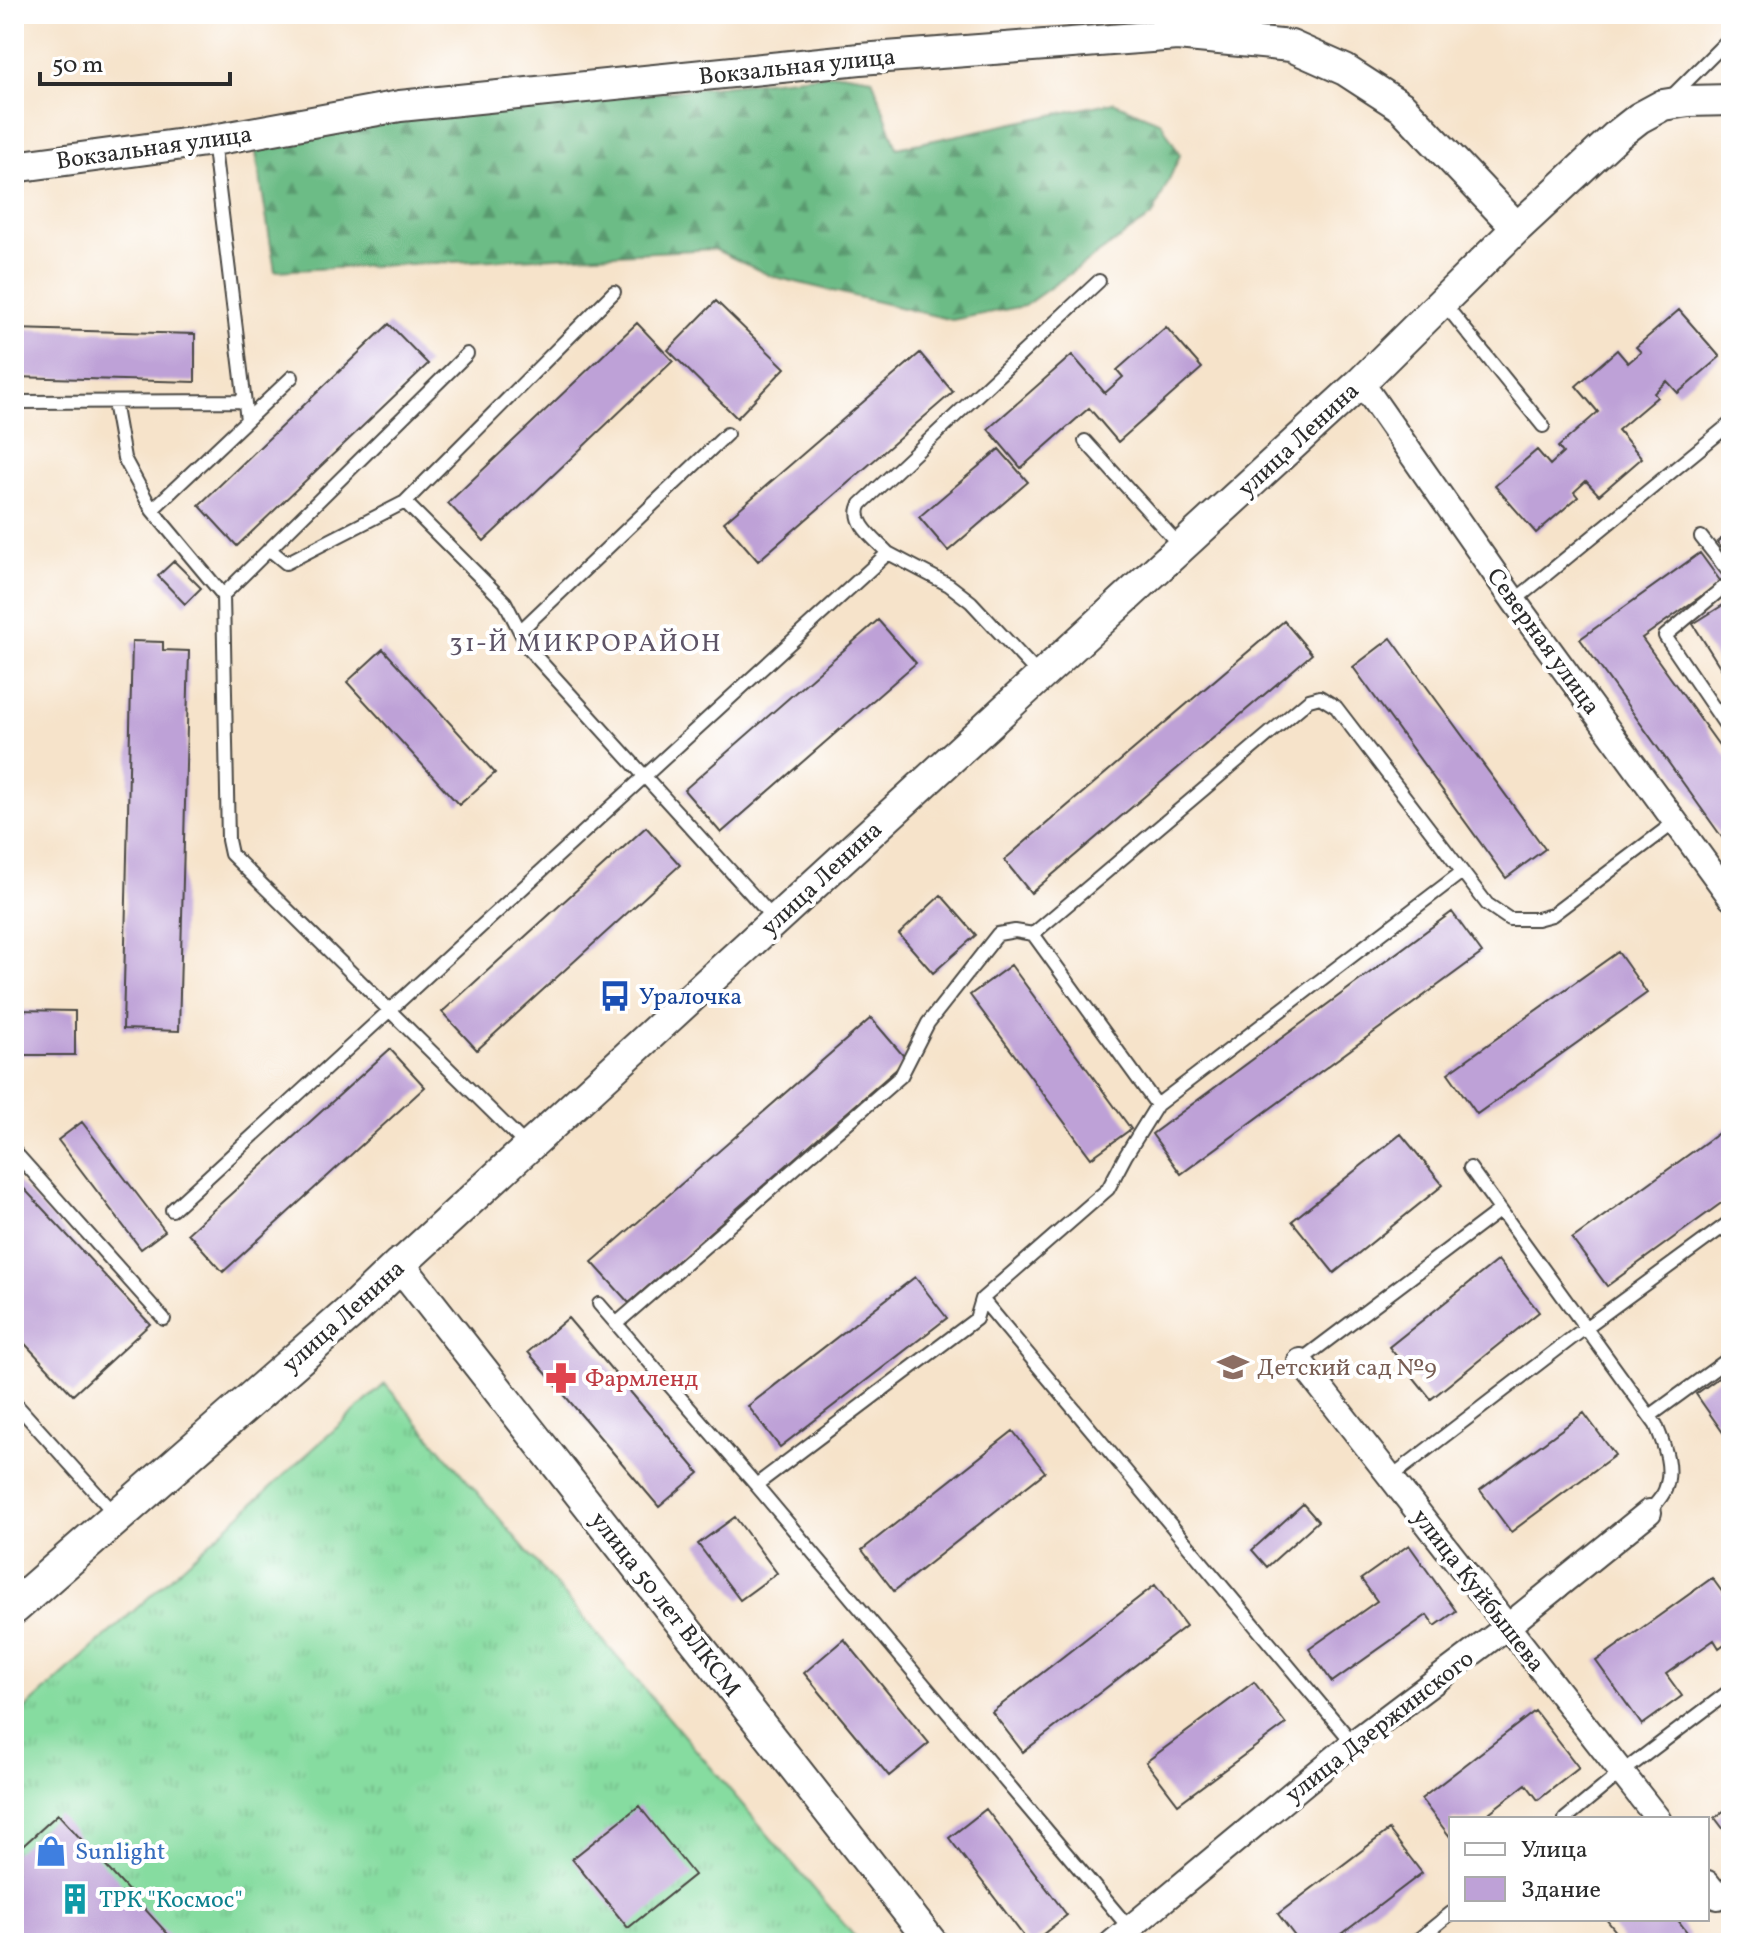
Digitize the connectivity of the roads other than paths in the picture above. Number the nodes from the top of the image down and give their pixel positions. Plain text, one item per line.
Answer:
1 (1731, 37) edge
2 (1731, 100) edge
3 (1663, 105) junction
4 (213, 140) junction
5 (14, 167) edge
6 (1517, 228) junction
7 (1099, 281) dead end
8 (614, 292) dead end
9 (1442, 301) junction
10 (467, 354) dead end
11 (292, 377) dead end
12 (1361, 382) junction
13 (244, 401) junction
14 (14, 402) edge
15 (114, 402) junction
16 (247, 420) junction
17 (1731, 423) edge
18 (1543, 426) dead end
19 (727, 434) dead end
20 (1085, 441) dead end
21 (405, 502) junction
22 (152, 510) junction
23 (1701, 537) dead end
24 (1181, 547) junction
25 (269, 549) junction
26 (888, 553) junction
27 (1731, 578) edge
28 (223, 595) junction
29 (1514, 601) junction
30 (520, 631) junction
31 (1040, 677) junction
32 (1731, 733) edge
33 (645, 776) junction
34 (1675, 822) junction
35 (1462, 872) junction
36 (1731, 898) edge
37 (775, 920) junction
38 (1033, 934) junction
39 (389, 1010) junction
40 (1157, 1105) junction
41 (528, 1147) junction
42 (14, 1151) edge
43 (1470, 1168) dead end
44 (172, 1210) dead end
45 (1500, 1210) junction
46 (1731, 1221) edge
47 (400, 1265) junction
48 (982, 1299) junction
49 (599, 1304) dead end
50 (164, 1319) dead end
51 (616, 1324) junction
52 (1585, 1328) junction
53 (1731, 1357) edge
54 (1300, 1361) joint
55 (14, 1402) edge
56 (1650, 1416) junction
57 (1391, 1477) junction
58 (756, 1485) junction
59 (1649, 1512) joint
60 (117, 1517) junction
61 (14, 1607) edge
62 (1508, 1626) junction
63 (1731, 1690) edge
64 (1353, 1743) junction
65 (1622, 1772) junction
66 (1567, 1817) edge
67 (1656, 1817) edge
68 (1709, 1886) edge
69 (1731, 1889) edge
70 (1449, 1915) edge
71 (1121, 1936) edge
72 (932, 1943) edge
73 (1414, 1943) edge

1 - 3 lane
2 - 3 street
3 - 6 street, улица Ленина
4 - 5 street, Вокзальная улица
4 - 6 street, Вокзальная улица
4 - 13 lane
6 - 9 street, улица Ленина
7 - 26 lane
8 - 21 lane
9 - 12 street, улица Ленина
9 - 18 lane
10 - 25 lane
11 - 16 lane
12 - 24 street, улица Ленина
12 - 29 street, Северная улица
13 - 15 lane
13 - 16 lane
14 - 15 lane
15 - 22 lane
16 - 22 lane
17 - 29 lane
19 - 30 lane
20 - 24 lane
21 - 25 lane
21 - 30 lane
22 - 28 lane
23 - 27 lane
24 - 31 street, улица Ленина
25 - 28 lane
26 - 31 lane
26 - 33 lane
27 - 32 lane
28 - 39 lane
29 - 34 street, Северная улица
30 - 33 lane
31 - 37 street, улица Ленина
33 - 37 lane
33 - 39 lane
34 - 35 lane
34 - 36 street, Северная улица
35 - 38 lane
35 - 40 lane
37 - 41 street, улица Ленина
38 - 40 lane
38 - 51 lane
39 - 41 lane
39 - 44 lane
40 - 48 lane
41 - 47 street, улица Ленина
42 - 50 lane
43 - 45 lane
45 - 52 lane
45 - 54 lane
46 - 52 lane
47 - 60 main road, улица Ленина
47 - 72 street, улица 50 лет ВЛКСМ
48 - 58 lane
48 - 64 lane
49 - 51 lane
51 - 58 lane
52 - 56 lane
52 - 57 lane
53 - 56 lane
54 - 57 street, улица Куйбышева
55 - 60 lane
56 - 59 lane
57 - 62 street, улица Куйбышева
58 - 71 lane
59 - 62 street, улица Дзержинского
60 - 61 main road, улица Ленина
62 - 64 street, улица Дзержинского
62 - 65 street, улица Куйбышева
63 - 65 lane
64 - 71 street, улица Дзержинского
65 - 66 lane
65 - 67 street, улица Куйбышева
68 - 69 street
70 - 73 lane

